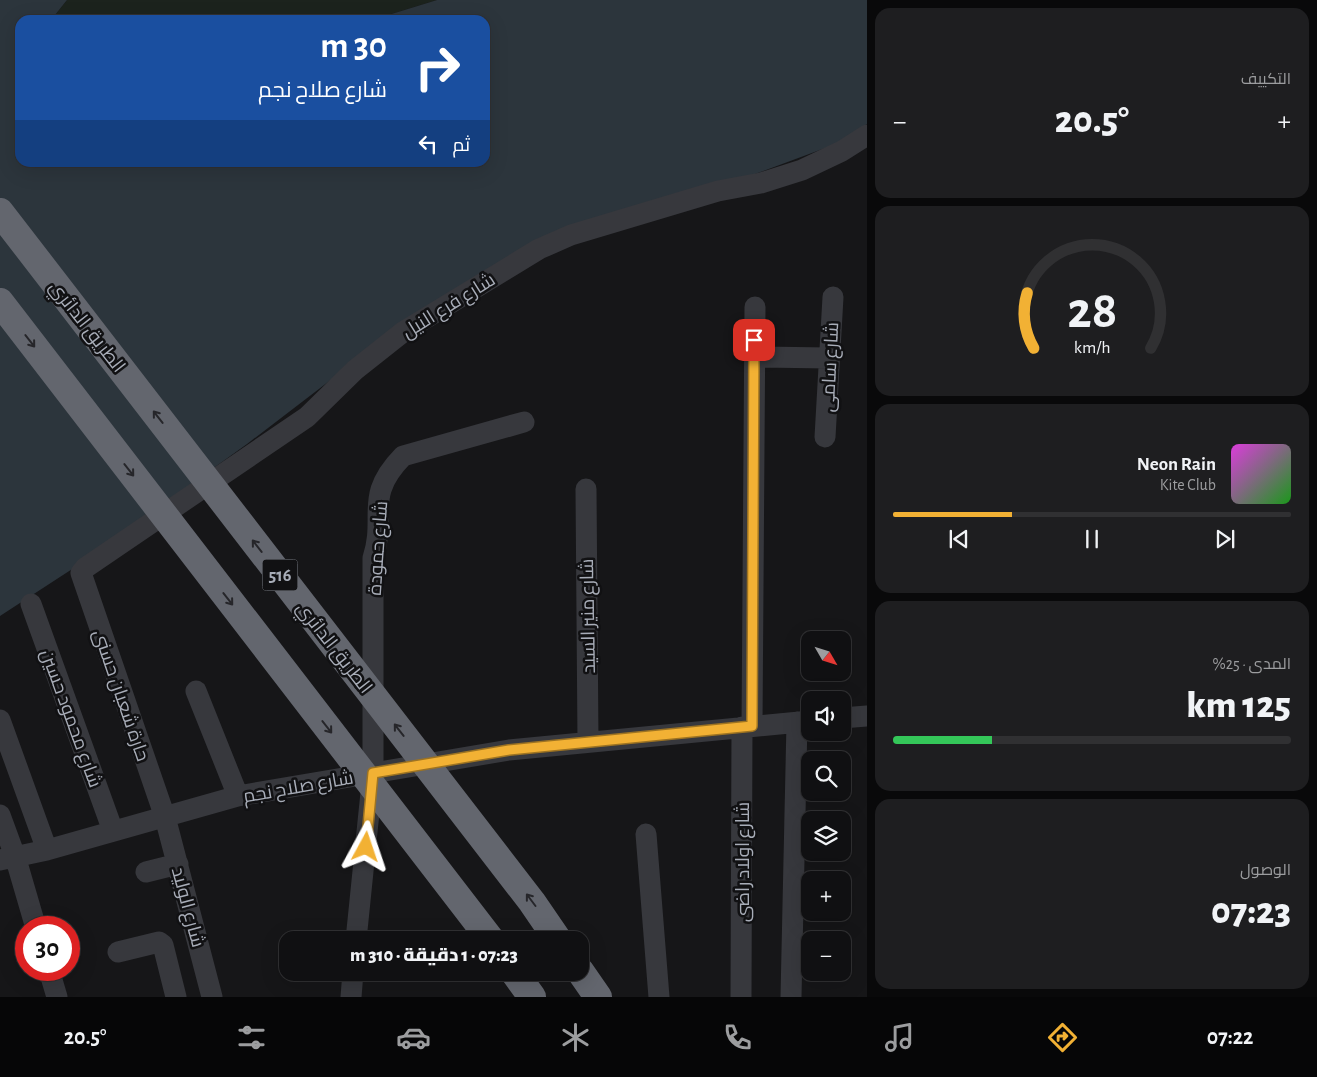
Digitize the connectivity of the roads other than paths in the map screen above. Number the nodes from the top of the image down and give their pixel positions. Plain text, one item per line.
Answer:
1 (867, 135) edge
2 (0, 212) edge
3 (833, 297) dead end
4 (0, 302) edge
5 (756, 307) dead end
6 (754, 357) junction
7 (828, 358) junction
8 (524, 422) dead end
9 (825, 437) dead end
10 (586, 489) dead end
11 (81, 573) joint
12 (31, 604) dead end
13 (196, 691) dead end
14 (867, 716) edge
15 (851, 717) edge
16 (0, 720) edge
17 (801, 721) edge
18 (747, 727) junction
19 (803, 741) edge
20 (588, 742) junction
21 (373, 773) junction
22 (238, 796) junction
23 (0, 815) edge
24 (165, 817) junction
25 (113, 831) junction
26 (646, 834) dead end
27 (47, 850) junction
28 (8, 858) edge
29 (178, 864) junction
30 (146, 872) dead end
31 (31, 916) edge
32 (357, 931) edge
33 (484, 931) edge
34 (552, 931) edge
35 (118, 952) dead end
36 (52, 981) edge
37 (352, 981) edge
38 (520, 981) edge
39 (587, 981) edge
40 (57, 997) edge
41 (176, 997) edge
42 (212, 997) edge
43 (351, 997) edge
44 (532, 997) edge
45 (598, 997) edge
46 (660, 997) edge
47 (741, 997) edge
48 (791, 997) edge

1 - 11 street, شارع فرع النيل
34 -> 2 highway, الطريق الدائري / 516
3 - 7 street, شارع سامى
4 -> 33 highway
5 - 6 street, شارع اولاد راضى
6 - 7 street
6 - 18 street, شارع اولاد راضى
7 - 9 street, شارع سامى
8 - 21 street, شارع حمودة
10 - 20 street, شارع منير السيد
11 - 24 street, حارة شعبان حسنى
12 - 25 street, شارع محمود حسين
13 - 22 street
14 - 15 street
16 - 27 street
17 - 18 street, شارع صلاح نجم
18 - 20 street, شارع صلاح نجم
18 - 47 street, شارع اولاد راضى
19 - 48 street
20 - 21 street, شارع صلاح نجم
21 - 22 street, شارع صلاح نجم
21 - 32 street, شارع حمودة
22 - 24 street, شارع صلاح نجم
23 - 28 street
24 - 25 street, شارع صلاح نجم
24 - 29 street, شارع الوليد
25 - 27 street, شارع صلاح نجم
26 - 46 street
27 - 28 street, شارع صلاح نجم
28 - 31 street
29 - 30 street
29 - 42 street, شارع الوليد
35 - 41 street
36 - 40 street
37 - 43 street
38 - 44 highway
39 - 45 highway

